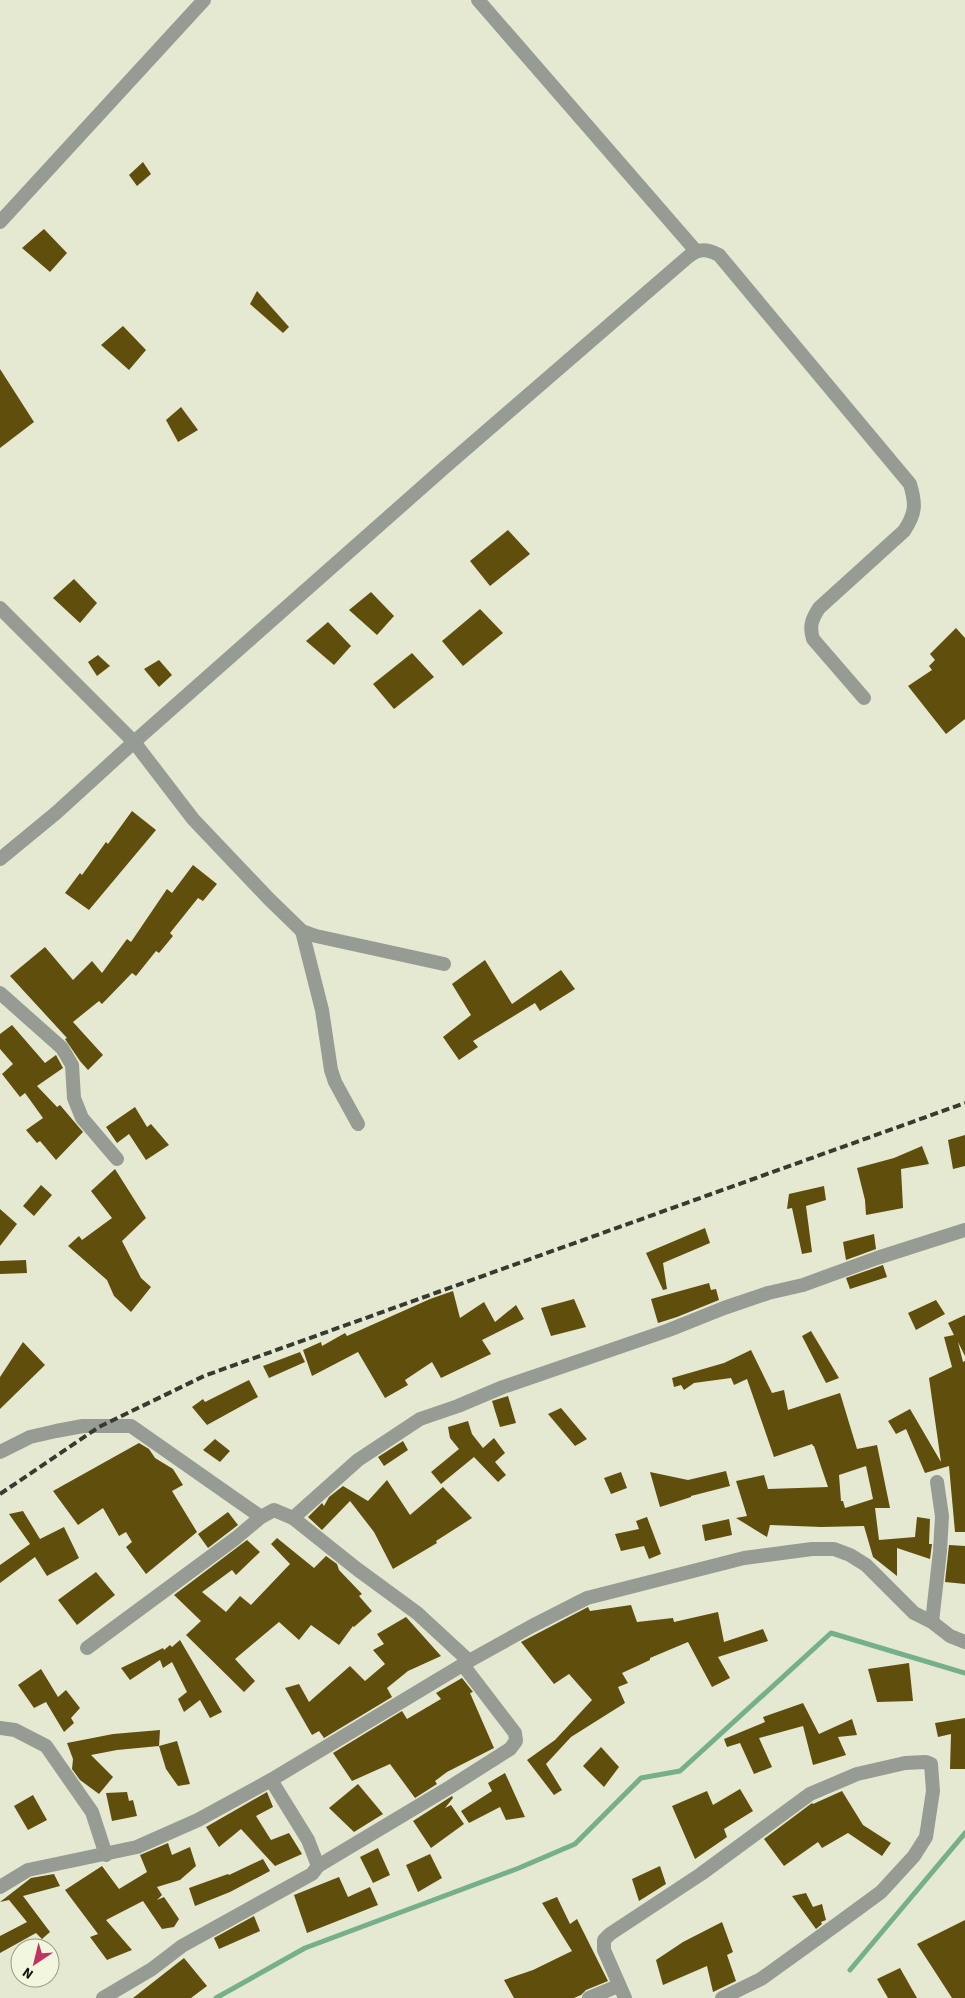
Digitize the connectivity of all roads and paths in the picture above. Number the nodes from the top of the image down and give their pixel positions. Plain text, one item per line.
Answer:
1 (204, 0) edge
2 (478, 0) edge
3 (0, 222) edge
4 (696, 251) junction
5 (0, 608) edge
6 (864, 698) dead end
7 (134, 742) junction
8 (0, 859) edge
9 (302, 931) junction
10 (444, 964) dead end
11 (0, 993) edge
12 (358, 1124) dead end
13 (117, 1159) dead end
14 (965, 1230) edge
15 (0, 1452) edge
16 (937, 1482) dead end
17 (261, 1517) junction
18 (294, 1518) junction
19 (932, 1622) junction
20 (965, 1642) edge
21 (87, 1648) dead end
22 (466, 1663) junction
23 (0, 1728) edge
24 (271, 1780) junction
25 (106, 1855) junction
26 (318, 1866) junction
27 (0, 1887) edge
28 (622, 1992) edge
29 (741, 1993) edge
30 (102, 1998) edge
31 (589, 1998) edge
32 (722, 1998) edge

1 - 3 street
2 - 4 street
4 - 6 street
4 - 7 street
5 - 7 street
7 - 8 street
7 - 9 street
9 - 10 street
9 - 12 street
11 - 13 street
14 - 18 street
15 - 17 street
16 - 19 street
17 - 18 street
17 - 21 street
18 - 22 street
19 - 20 street
19 - 22 street
22 - 24 street
22 - 26 street
23 - 25 street
24 - 25 street
24 - 26 street
25 - 27 street
26 - 30 street
28 - 29 street
28 - 31 street
29 - 32 street

